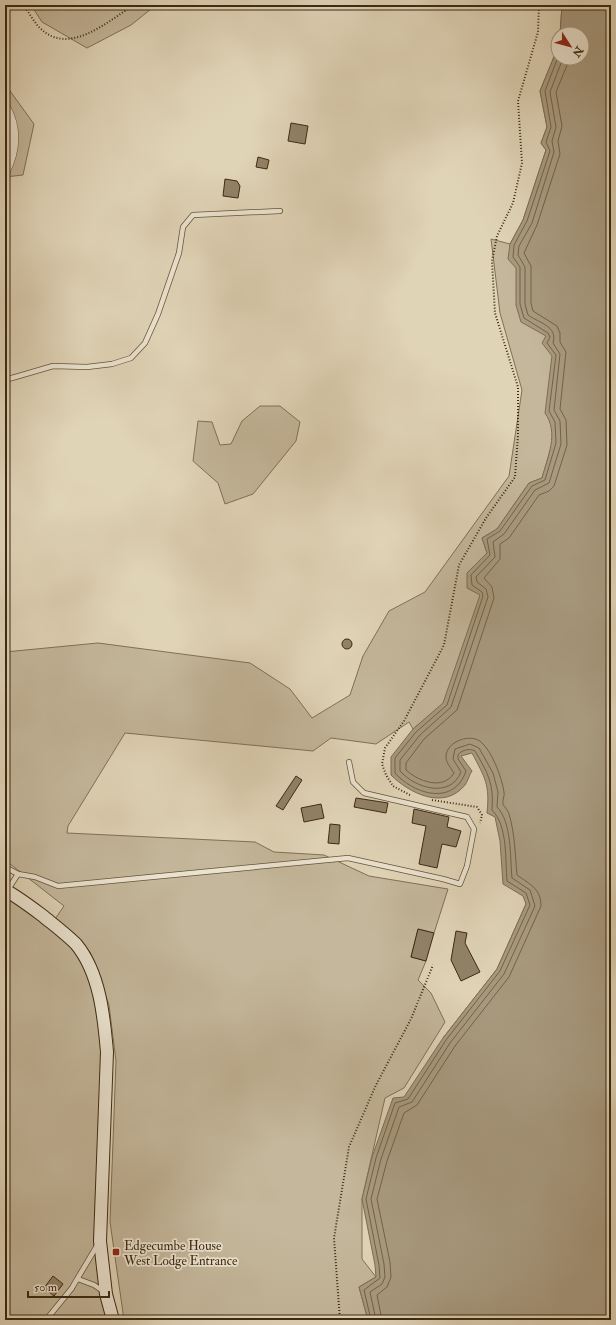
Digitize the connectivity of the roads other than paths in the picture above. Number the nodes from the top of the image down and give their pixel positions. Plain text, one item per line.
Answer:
1 (5, 106) edge
2 (5, 172) edge
3 (280, 211) dead end
4 (5, 380) edge
5 (349, 762) dead end
6 (5, 867) edge
7 (18, 874) junction
8 (6, 890) edge
9 (100, 1241) junction
10 (78, 1279) junction
11 (106, 1294) junction
12 (46, 1320) edge
13 (113, 1320) edge

1 - 2 street
3 - 4 lane
5 - 7 lane
6 - 7 lane
7 - 8 lane
8 - 9 main road
9 - 10 lane
9 - 11 main road
10 - 11 lane
10 - 12 lane
11 - 13 main road

